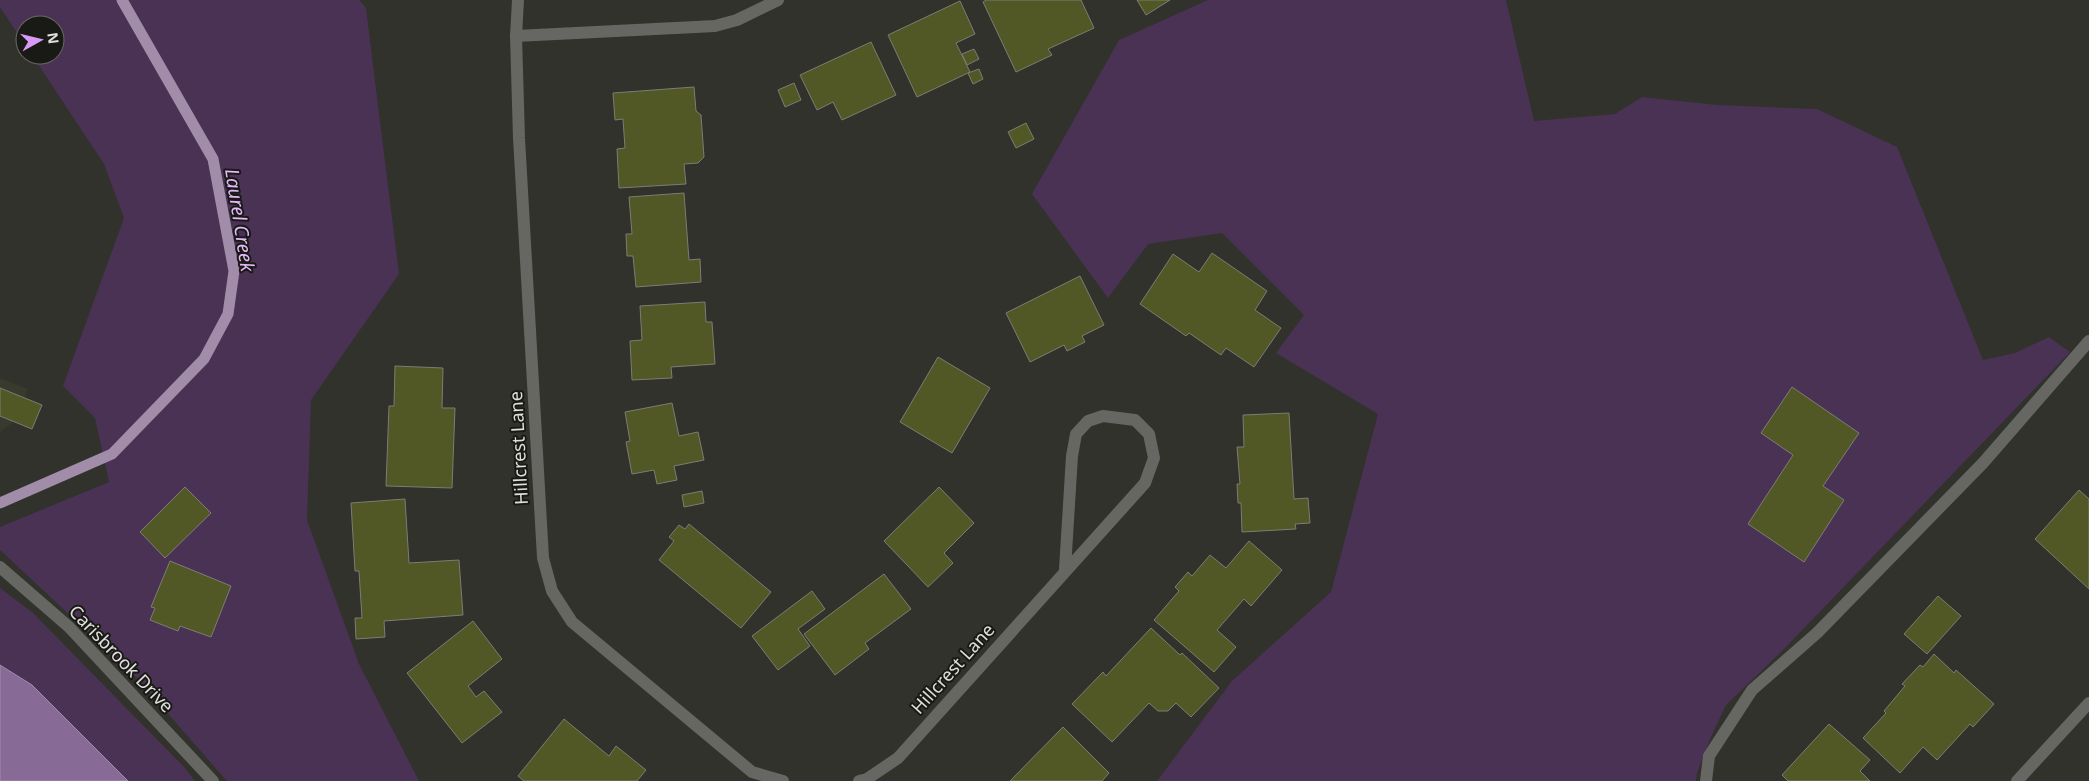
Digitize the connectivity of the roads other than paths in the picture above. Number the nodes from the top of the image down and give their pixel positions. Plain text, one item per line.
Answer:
1 (518, 0) edge
2 (778, 0) edge
3 (516, 36) junction
4 (2089, 341) edge
5 (0, 567) edge
6 (1066, 569) junction
7 (2089, 702) edge
8 (213, 781) edge
9 (783, 781) edge
10 (859, 781) edge
11 (1706, 781) edge
12 (2017, 781) edge

1 - 3 street, Hillcrest Lane
2 - 3 street
3 - 9 street, Hillcrest Lane
4 - 11 street
5 - 8 street, Carisbrook Drive
6 - 6 street, Hillcrest Lane
6 - 10 street, Hillcrest Lane
7 - 12 street

